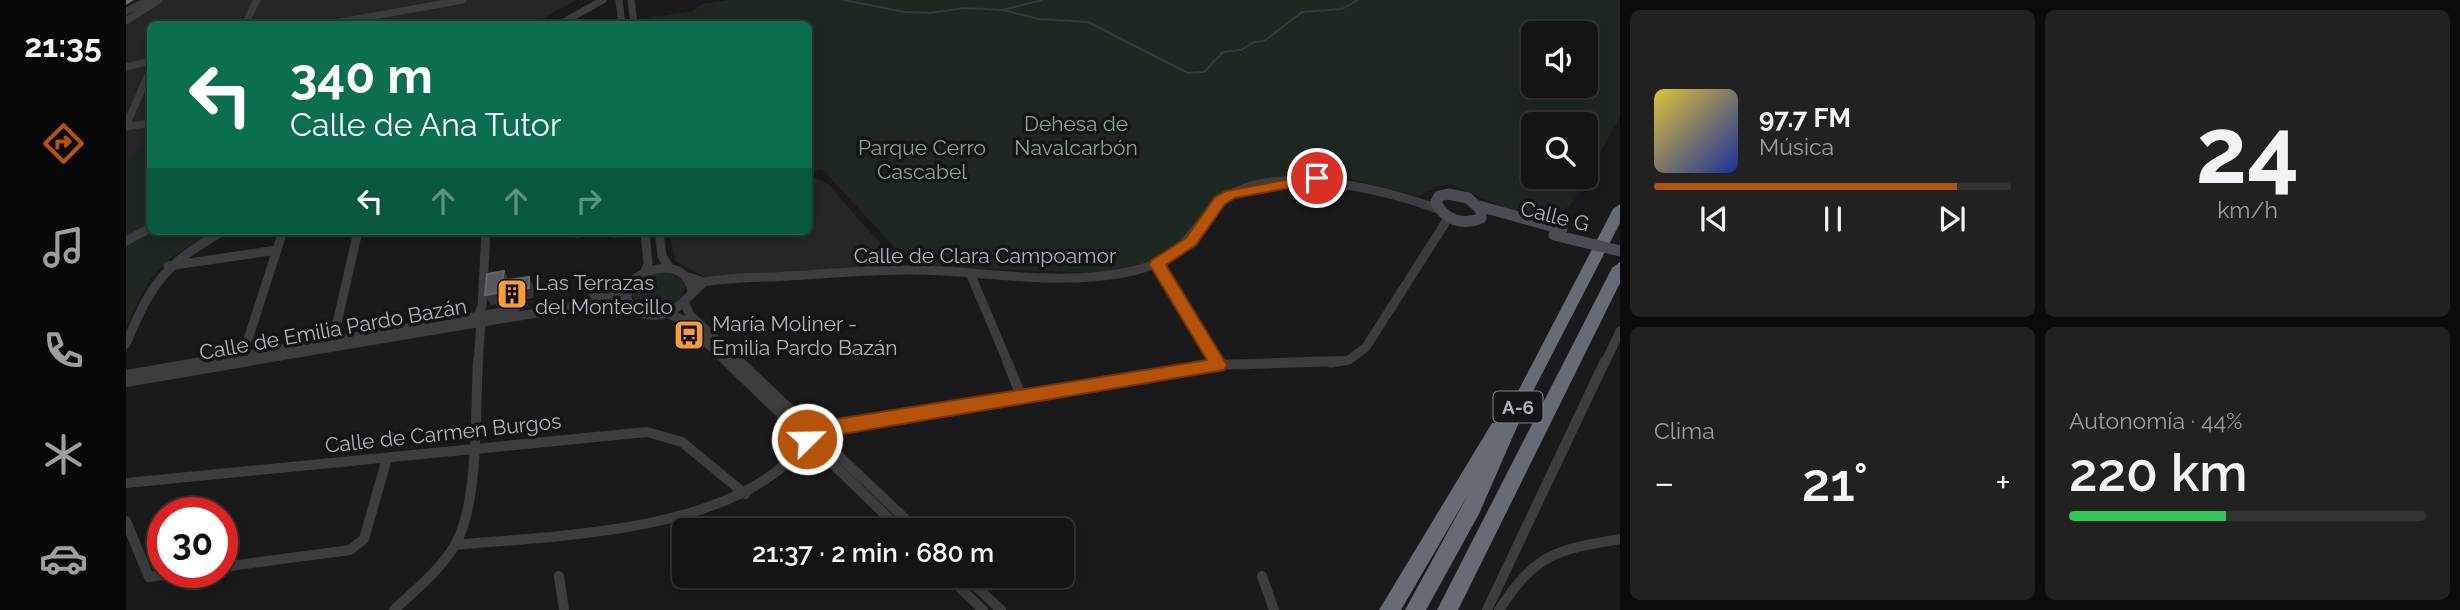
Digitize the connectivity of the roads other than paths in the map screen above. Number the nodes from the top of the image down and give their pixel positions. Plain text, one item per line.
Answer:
1 (150, 0) edge
2 (159, 0) edge
3 (257, 0) edge
4 (463, 0) edge
5 (594, 0) edge
6 (603, 0) edge
7 (619, 0) edge
8 (631, 0) edge
9 (127, 18) edge
10 (246, 21) edge
11 (346, 21) edge
12 (557, 21) edge
13 (565, 21) edge
14 (622, 21) edge
15 (634, 21) edge
16 (147, 62) edge
17 (126, 67) edge
18 (147, 77) edge
19 (147, 123) edge
20 (126, 126) edge
21 (1437, 204) junction
22 (1480, 212) junction
23 (1616, 215) edge
24 (1449, 218) junction
25 (147, 227) edge
26 (147, 228) edge
27 (1554, 231) junction
28 (217, 235) edge
29 (281, 235) edge
30 (357, 235) edge
31 (486, 235) edge
32 (645, 235) edge
33 (659, 235) edge
34 (126, 236) edge
35 (126, 241) edge
36 (1620, 243) edge
37 (276, 250) junction
38 (1620, 251) edge
39 (1157, 264) junction
40 (167, 266) junction
41 (668, 267) junction
42 (1620, 268) edge
43 (645, 271) junction
44 (970, 273) junction
45 (689, 277) junction
46 (704, 282) junction
47 (627, 290) junction
48 (692, 291) junction
49 (628, 304) junction
50 (685, 304) junction
51 (669, 314) junction
52 (480, 319) junction
53 (1620, 331) edge
54 (126, 344) edge
55 (332, 344) junction
56 (243, 355) junction
57 (1218, 365) junction
58 (126, 375) edge
59 (126, 382) edge
60 (1022, 398) junction
61 (813, 438) junction
62 (472, 449) junction
63 (387, 458) junction
64 (1482, 460) junction
65 (126, 483) edge
66 (745, 494) junction
67 (890, 518) edge
68 (903, 518) edge
69 (126, 521) edge
70 (1620, 539) edge
71 (455, 545) junction
72 (238, 565) edge
73 (147, 571) edge
74 (559, 576) dead end
75 (1262, 576) dead end
76 (1427, 587) junction
77 (960, 588) edge
78 (978, 588) edge
79 (394, 610) edge
80 (564, 610) edge
81 (983, 610) edge
82 (1001, 610) edge
83 (1274, 610) edge
84 (1389, 610) edge
85 (1415, 610) edge
86 (1447, 610) edge
87 (1488, 610) edge
88 (1499, 610) edge

1 - 9 street
2 - 9 street
3 - 10 street
4 - 11 street
5 - 12 street
6 - 13 street
7 - 14 street
8 - 15 street
16 - 17 street
18 - 20 street
19 - 20 street
21 - 22 street
21 - 24 street
21 - 39 street, Calle de Clara Campoamor
22 - 24 street
22 - 27 street, Calle G
23 - 64 highway
23 - 76 highway, A-6
24 - 57 street
25 - 34 street
26 - 35 street
27 - 36 street, Calle G
27 - 38 street, Calle G, bridge
28 - 40 street
29 - 37 street
30 - 55 street
31 - 52 street
32 - 43 street
33 - 41 street
37 - 40 street
37 - 56 street
39 - 44 street, Calle de Clara Campoamor
39 - 57 street
40 - 54 street
41 - 43 street
41 - 45 street
42 - 86 highway, A-6
43 - 47 street
44 - 46 street, Calle de Clara Campoamor
44 - 60 street
45 - 46 street, Calle de Clara Campoamor
45 - 48 street
46 - 48 street
47 - 49 street
47 - 52 street, Calle de Emilia Pardo Bazán
48 - 50 street
49 - 51 street
49 - 52 street, Calle de Emilia Pardo Bazán
50 - 51 street
50 - 61 street
51 - 61 street
52 - 55 street, Calle de Emilia Pardo Bazán
52 - 55 street, Calle de Emilia Pardo Bazán
52 - 62 street
53 - 87 street
55 - 56 street, Calle de Emilia Pardo Bazán
55 - 59 street, Calle de Emilia Pardo Bazán
56 - 58 street, Calle de Emilia Pardo Bazán
57 - 60 street
60 - 61 street
61 - 66 street
61 - 67 street
61 - 68 street
62 - 63 street, Calle de Carmen Burgos
62 - 66 street, Calle de Carmen Burgos
62 - 71 street
63 - 65 street, Calle de Carmen Burgos
63 - 72 street
64 - 76 highway
64 - 84 highway
66 - 71 street
69 - 73 street
70 - 88 street
71 - 79 street
74 - 80 street
75 - 83 street
76 - 85 highway, A-6
77 - 81 street
78 - 82 street

